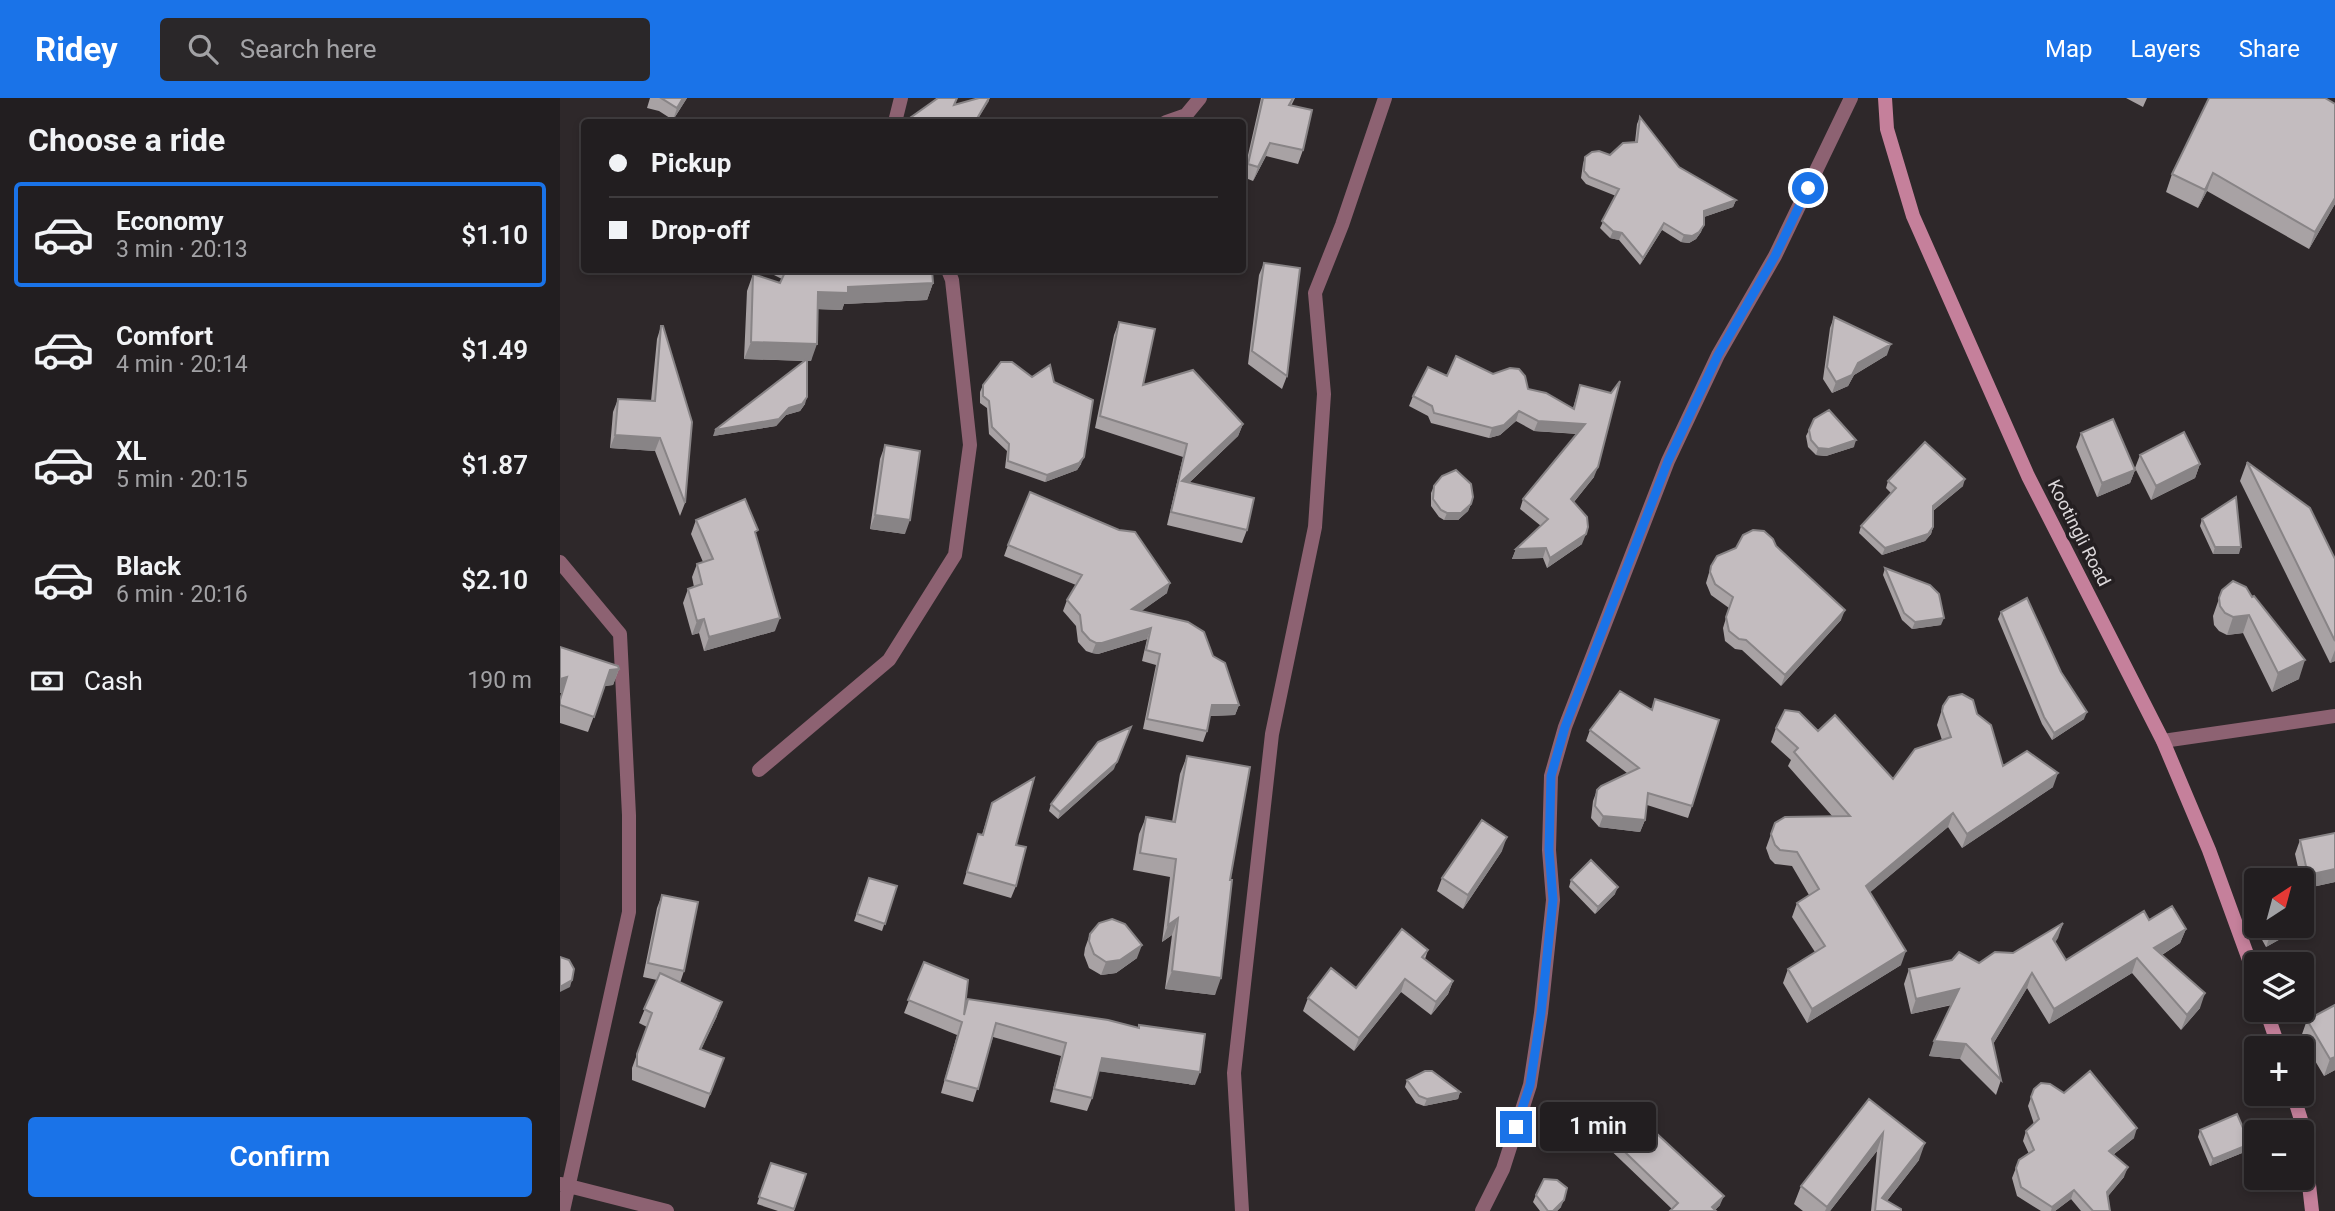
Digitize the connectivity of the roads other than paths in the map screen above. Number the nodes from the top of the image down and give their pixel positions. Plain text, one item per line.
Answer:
1 (901, 98) edge
2 (1200, 98) edge
3 (1385, 98) edge
4 (1851, 98) edge
5 (1885, 98) edge
6 (896, 119) edge
7 (1174, 119) edge
8 (949, 273) edge
9 (560, 562) edge
10 (2335, 716) edge
11 (2163, 741) junction
12 (760, 770) dead end
13 (2246, 952) edge
14 (2297, 1106) edge
15 (564, 1185) edge
16 (563, 1211) edge
17 (667, 1211) edge
18 (1242, 1211) edge
19 (1482, 1211) edge
20 (2312, 1211) edge

1 - 6 street
2 - 7 street
3 - 18 street
4 - 19 street
5 - 11 street, Kootingli Road
8 - 12 street
9 - 15 street
10 - 11 street
11 - 13 street, Kootingli Road
14 - 20 street
15 - 16 street
15 - 17 street

